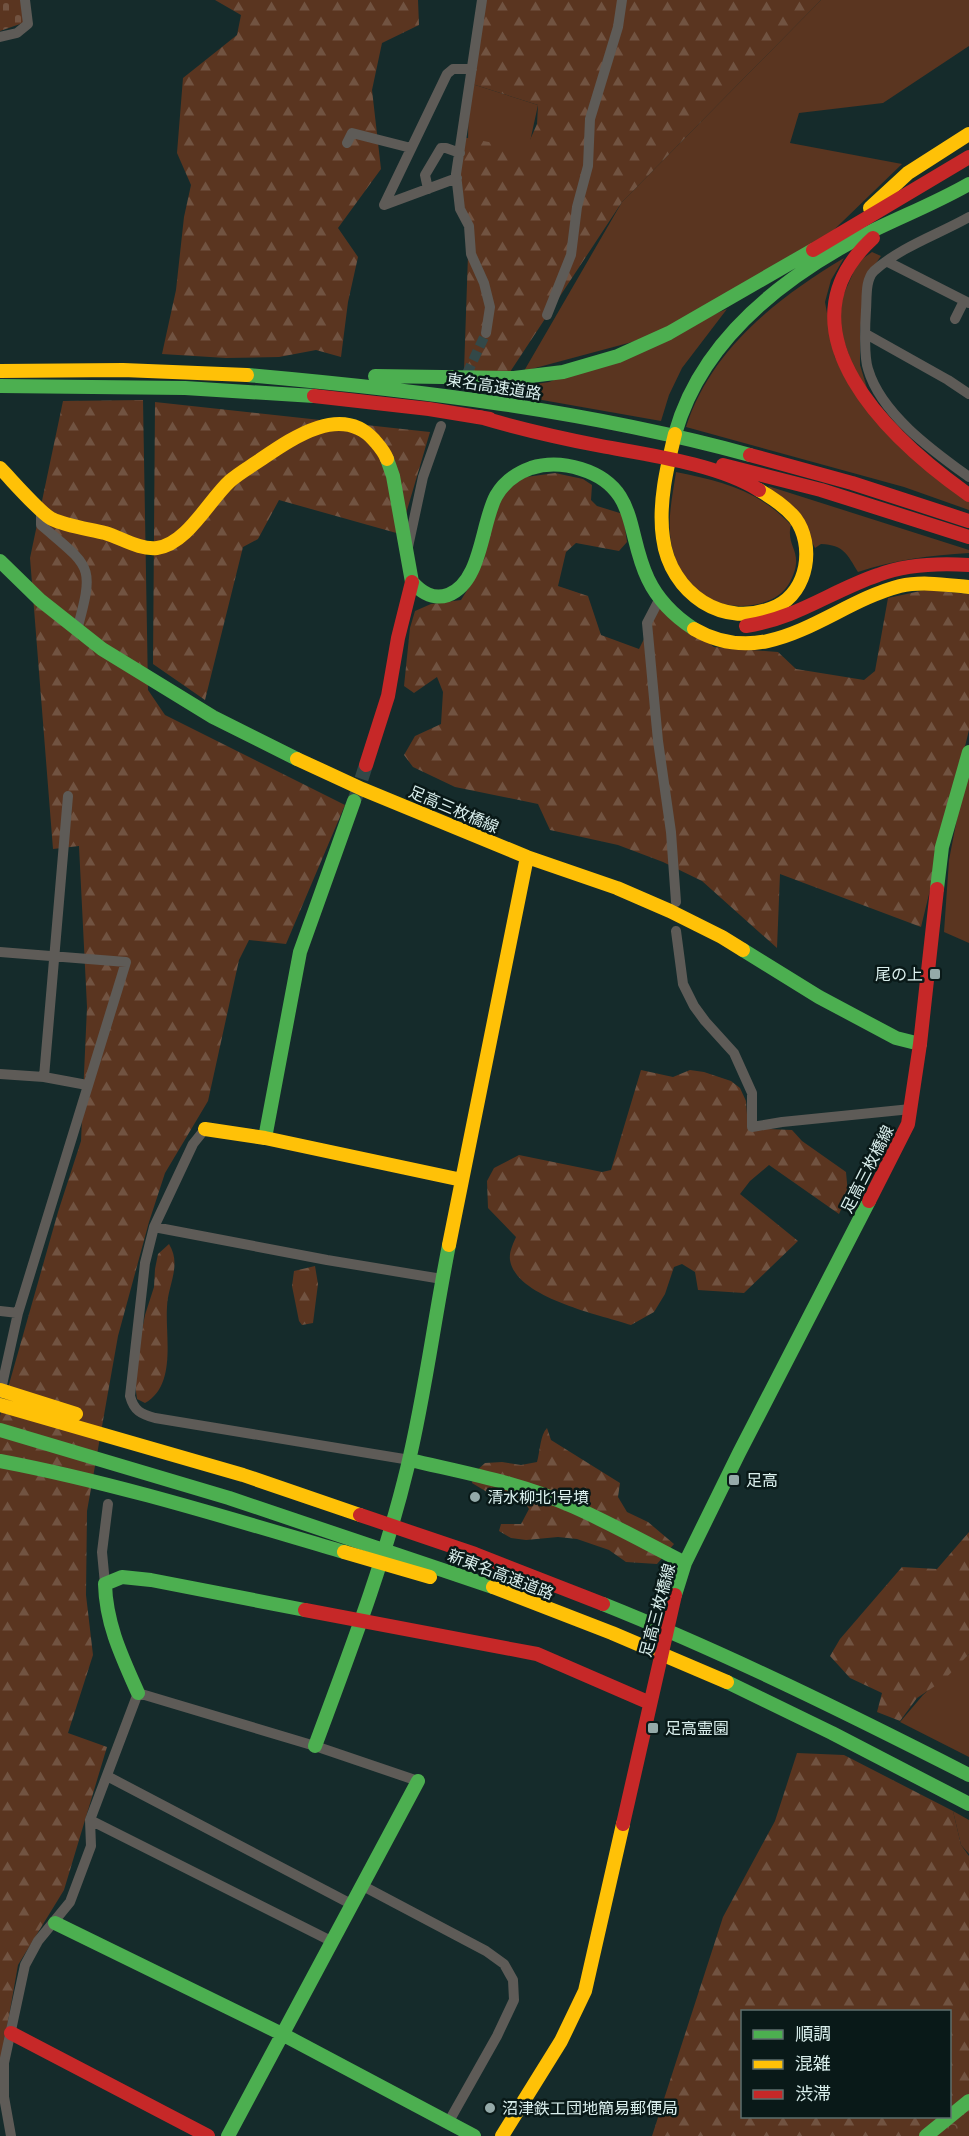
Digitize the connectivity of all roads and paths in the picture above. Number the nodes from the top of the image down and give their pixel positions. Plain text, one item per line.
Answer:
1 (25, 0) edge
2 (482, 0) edge
3 (622, 0) edge
4 (0, 37) edge
5 (472, 69) junction
6 (969, 134) edge
7 (347, 143) dead end
8 (411, 148) junction
9 (460, 153) junction
10 (969, 157) edge
11 (457, 178) junction
12 (969, 184) edge
13 (428, 189) junction
14 (969, 217) edge
15 (888, 224) junction
16 (849, 227) junction
17 (799, 260) junction
18 (888, 262) junction
19 (967, 302) edge
20 (547, 315) dead end
21 (955, 319) dead end
22 (486, 333) tunnel mouth
23 (866, 334) junction
24 (52, 370) junction
25 (0, 371) edge
26 (0, 386) edge
27 (969, 394) edge
28 (441, 426) dead end
29 (688, 461) junction
30 (0, 468) edge
31 (969, 477) edge
32 (969, 495) edge
33 (41, 510) junction
34 (969, 521) edge
35 (969, 537) edge
36 (407, 549) junction
37 (0, 561) edge
38 (969, 565) edge
39 (412, 582) junction
40 (969, 587) edge
41 (659, 600) junction
42 (77, 630) junction
43 (969, 752) edge
44 (366, 765) tunnel mouth
45 (68, 796) dead end
46 (354, 801) tunnel mouth
47 (527, 857) junction
48 (676, 902) dead end
49 (676, 931) dead end
50 (0, 952) edge
51 (54, 957) junction
52 (920, 1044) junction
53 (0, 1074) edge
54 (44, 1077) junction
55 (87, 1085) junction
56 (911, 1109) junction
57 (205, 1129) joint
58 (265, 1138) junction
59 (462, 1180) junction
60 (154, 1227) junction
61 (442, 1279) junction
62 (0, 1311) edge
63 (18, 1313) junction
64 (5, 1358) edge
65 (0, 1390) edge
66 (0, 1395) edge
67 (0, 1405) edge
68 (0, 1430) edge
69 (410, 1460) junction
70 (0, 1461) edge
71 (108, 1504) dead end
72 (380, 1521) junction
73 (686, 1563) junction
74 (105, 1584) junction
75 (361, 1621) junction
76 (692, 1667) junction
77 (138, 1693) junction
78 (651, 1699) junction
79 (315, 1746) junction
80 (969, 1775) edge
81 (107, 1776) junction
82 (418, 1781) joint
83 (968, 1804) edge
84 (90, 1820) junction
85 (363, 1886) junction
86 (353, 1905) junction
87 (54, 1923) junction
88 (331, 1941) junction
89 (11, 2033) junction
90 (282, 2034) junction
91 (2, 2097) edge
92 (969, 2101) edge
93 (951, 2116) edge
94 (948, 2118) edge
95 (448, 2123) junction
96 (11, 2136) edge
97 (208, 2136) edge
98 (228, 2136) edge
99 (474, 2136) edge
100 (502, 2136) edge
101 (926, 2136) edge

1 - 4 street
2 - 5 street
3 - 20 street
5 - 8 street
5 - 9 street
6 - 16 main road
7 - 8 street
8 - 13 street
9 - 11 street
9 - 13 street
10 - 16 main road
11 - 13 street
11 - 22 street
12 - 15 main road
14 - 18 street
15 - 29 main road
15 - 32 main road
16 - 17 main road
17 - 24 main road
17 - 38 main road
18 - 19 street
18 - 23 street
19 - 21 street
23 - 27 street
23 - 31 street
24 - 25 main road, 東名高速道路
24 - 34 main road, 東名高速道路
26 - 29 main road, 東名高速道路
28 - 36 street
29 - 35 main road, 東名高速道路
30 - 33 main road
33 - 36 main road
33 - 42 street
36 - 39 main road
37 - 42 main road, 足高三枚橋線
39 - 41 main road
39 - 44 main road
40 - 41 main road
41 - 48 street
42 - 47 main road, 足高三枚橋線
43 - 52 main road, 足高三枚橋線
45 - 51 street
46 - 58 main road
47 - 52 main road, 足高三枚橋線
47 - 59 main road
49 - 56 street
50 - 51 street
51 - 54 street
51 - 55 street
52 - 56 main road, 足高三枚橋線
53 - 54 street
54 - 55 street
55 - 63 street
56 - 73 main road, 足高三枚橋線
57 - 58 main road
57 - 60 street
58 - 59 main road
59 - 61 main road
60 - 61 street
60 - 69 street
61 - 69 main road
62 - 63 street
63 - 64 street
64 - 66 street
65 - 72 main road
67 - 72 main road, 新東名高速道路
68 - 76 main road, 新東名高速道路
69 - 73 main road
69 - 75 main road
70 - 76 main road
71 - 74 street
72 - 80 main road, 新東名高速道路
73 - 78 main road, 足高三枚橋線
74 - 75 main road
74 - 77 main road
75 - 78 main road
75 - 79 main road
76 - 83 main road, 新東名高速道路
77 - 79 street
77 - 81 street
78 - 100 main road, 足高三枚橋線
79 - 82 street
81 - 84 street
81 - 86 street
82 - 85 main road
84 - 87 street
84 - 88 street
85 - 86 main road
85 - 95 street
86 - 88 main road
87 - 89 street
87 - 90 main road
88 - 90 main road
89 - 91 street
89 - 97 main road
90 - 95 main road
90 - 98 main road
91 - 96 street
92 - 93 main road
94 - 101 main road
95 - 99 main road

